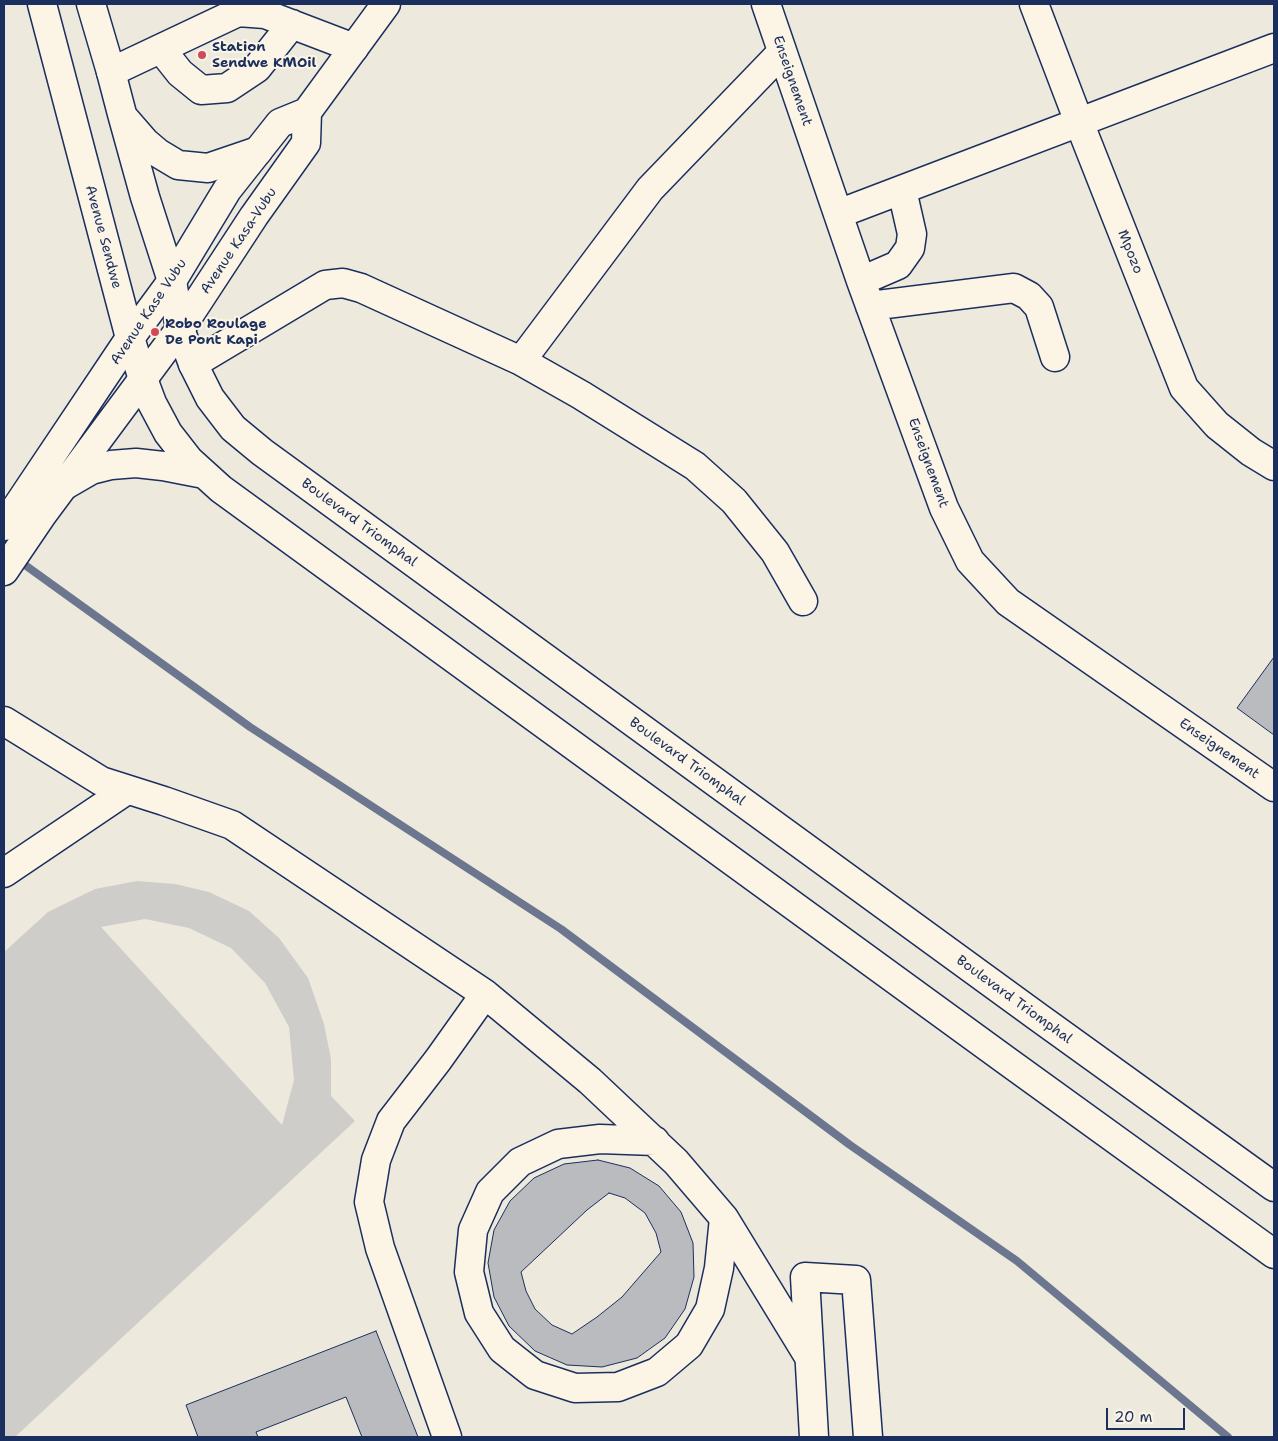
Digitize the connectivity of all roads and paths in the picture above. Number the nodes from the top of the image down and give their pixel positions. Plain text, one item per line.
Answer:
1 (42, 4) edge
2 (91, 4) edge
3 (386, 4) edge
4 (766, 4) edge
5 (1034, 4) edge
6 (292, 24) junction
7 (160, 48) junction
8 (354, 48) junction
9 (1274, 48) edge
10 (782, 52) junction
11 (111, 72) junction
12 (307, 112) junction
13 (122, 114) junction
14 (1079, 122) junction
15 (258, 151) junction
16 (902, 190) junction
17 (838, 214) junction
18 (172, 281) junction
19 (865, 294) junction
20 (180, 329) junction
21 (130, 338) junction
22 (1055, 357) dead end
23 (521, 361) junction
24 (193, 364) junction
25 (143, 379) junction
26 (1274, 466) edge
27 (197, 468) junction
28 (65, 485) junction
29 (32, 507) junction
30 (4, 526) edge
31 (4, 571) edge
32 (803, 601) dead end
33 (4, 721) edge
34 (1274, 787) edge
35 (127, 790) junction
36 (4, 873) edge
37 (485, 994) junction
38 (655, 1141) junction
39 (1274, 1187) edge
40 (724, 1218) junction
41 (1274, 1254) edge
42 (810, 1357) junction
43 (447, 1437) edge
44 (814, 1437) edge
45 (868, 1437) edge

1 - 21 main road, Avenue Sendwe
2 - 11 main road
3 - 8 main road
4 - 10 main road, Enseignement
5 - 14 main road, Mpozo
6 - 7 main road
6 - 7 main road
6 - 8 main road
7 - 11 main road
8 - 12 main road
9 - 14 main road
10 - 17 main road, Enseignement
10 - 23 main road
11 - 13 main road
12 - 15 main road, Avenue Kase Vubu
12 - 20 main road, Avenue Kasa-Vubu
13 - 15 main road
13 - 18 main road
14 - 16 main road
14 - 26 main road, Mpozo
15 - 18 main road, Avenue Kase Vubu
16 - 17 main road
16 - 19 main road
17 - 19 main road, Enseignement
18 - 20 main road, Boulevard Triomphal
18 - 21 main road, Avenue Kase Vubu
19 - 22 main road
19 - 34 main road, Enseignement
20 - 24 main road, Boulevard Triomphal
20 - 25 main road, Avenue Kasa-Vubu
21 - 25 main road, Avenue Sendwe
21 - 29 main road, Avenue Kase Vubu
23 - 24 main road
23 - 32 main road
24 - 39 main road, Boulevard Triomphal
25 - 27 main road, Avenue Sendwe
25 - 28 main road, Avenue Kasa-Vubu
27 - 28 main road
27 - 41 main road
28 - 29 main road, Avenue Kasa-Vubu
29 - 30 main road, Avenue Kase Vubu
29 - 31 main road, Avenue Kasa-Vubu
33 - 35 main road
35 - 36 main road
35 - 37 main road
37 - 38 main road
37 - 43 main road
38 - 40 main road
38 - 40 main road
40 - 42 main road
42 - 44 main road
42 - 45 main road

